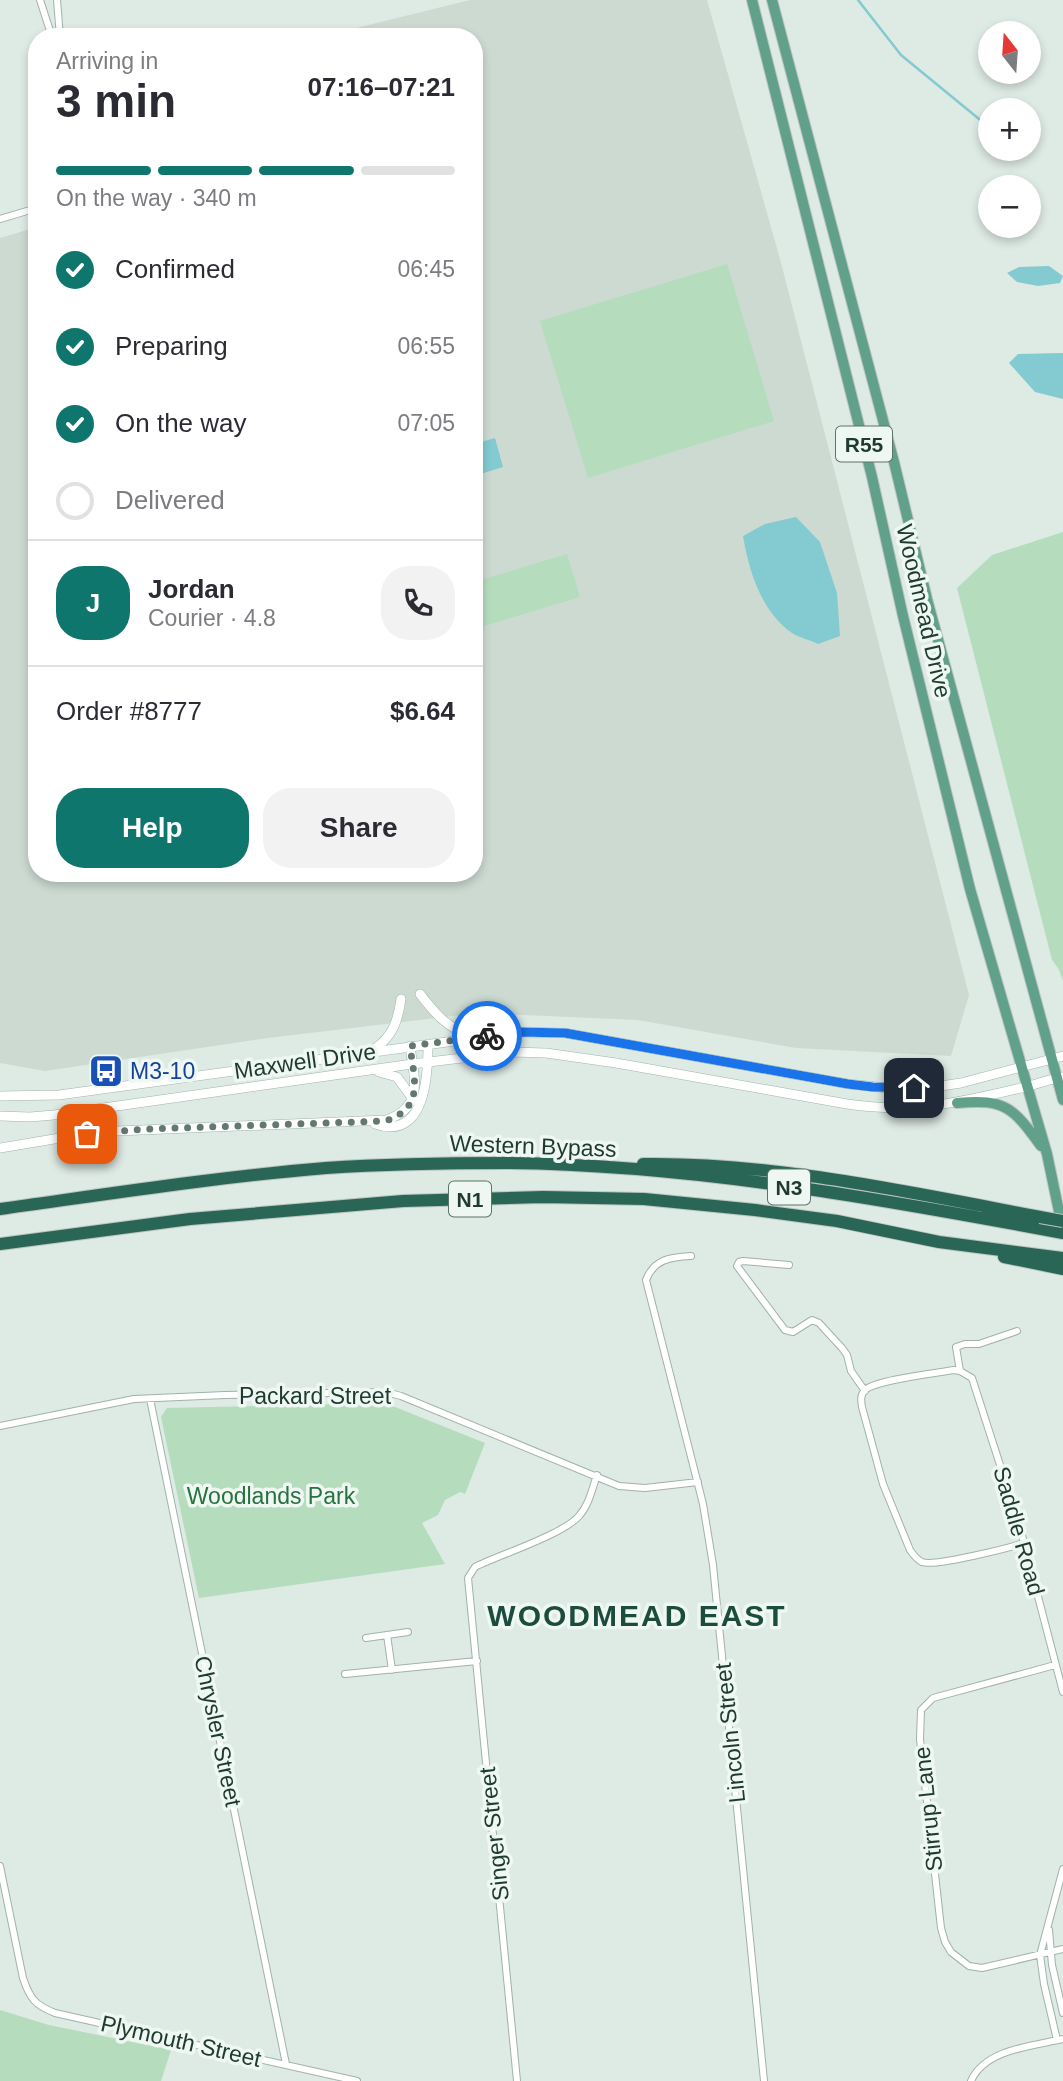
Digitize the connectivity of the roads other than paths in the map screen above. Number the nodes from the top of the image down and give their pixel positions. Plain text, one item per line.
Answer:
1 (40, 0) edge
2 (57, 0) edge
3 (752, 0) edge
4 (772, 0) edge
5 (49, 28) edge
6 (59, 28) edge
7 (28, 211) edge
8 (0, 219) edge
9 (419, 994) dead end
10 (401, 999) dead end
11 (473, 1038) junction
12 (428, 1044) junction
13 (410, 1046) junction
14 (370, 1052) junction
15 (1058, 1057) edge
16 (428, 1062) junction
17 (412, 1064) junction
18 (1021, 1066) junction
19 (370, 1070) junction
20 (1060, 1077) edge
21 (152, 1081) junction
22 (1026, 1087) junction
23 (0, 1096) edge
24 (413, 1099) junction
25 (1063, 1100) edge
26 (154, 1101) junction
27 (957, 1103) junction
28 (0, 1116) edge
29 (369, 1122) junction
30 (0, 1148) edge
31 (1047, 1154) junction
32 (0, 1209) edge
33 (1063, 1221) edge
34 (1039, 1223) junction
35 (1063, 1231) edge
36 (0, 1244) edge
37 (691, 1256) dead end
38 (1063, 1258) edge
39 (1039, 1259) junction
40 (789, 1265) dead end
41 (1063, 1269) edge
42 (1017, 1331) dead end
43 (963, 1372) junction
44 (865, 1391) junction
45 (150, 1399) junction
46 (0, 1426) edge
47 (597, 1475) junction
48 (698, 1482) junction
49 (1024, 1543) junction
50 (408, 1632) dead end
51 (387, 1635) junction
52 (366, 1638) dead end
53 (477, 1661) junction
54 (1055, 1665) junction
55 (391, 1670) junction
56 (345, 1674) dead end
57 (1063, 1692) edge
58 (0, 1866) edge
59 (1063, 1869) edge
60 (1048, 1928) junction
61 (1063, 1949) edge
62 (1051, 1953) junction
63 (1040, 1955) junction
64 (1063, 2012) edge
65 (1060, 2039) edge
66 (286, 2064) junction
67 (357, 2081) edge
68 (517, 2081) edge
69 (764, 2081) edge
70 (971, 2081) edge

1 - 5 street
2 - 6 street
3 - 18 main road, Woodmead Drive / R55
4 - 15 main road, Woodmead Drive / R55
7 - 8 street
9 - 11 main road
10 - 14 main road
11 - 12 main road, Maxwell Drive
11 - 18 main road, Maxwell Drive
12 - 13 main road, Maxwell Drive
12 - 16 main road
13 - 14 main road, Maxwell Drive
13 - 17 main road
14 - 21 main road, Maxwell Drive
15 - 18 main road, Maxwell Drive
15 - 20 main road, Woodmead Drive / R55
16 - 17 main road, Maxwell Drive
16 - 27 main road, Maxwell Drive
16 - 29 main road
17 - 19 main road, Maxwell Drive
17 - 24 main road
18 - 22 main road, Woodmead Drive / R55
19 - 24 main road
19 - 26 main road, Maxwell Drive
20 - 22 main road, Maxwell Drive
20 - 25 main road, Woodmead Drive / R55
21 - 23 main road, Maxwell Drive
21 - 26 main road
22 - 27 main road, Maxwell Drive
22 - 31 main road, Woodmead Drive / R55
24 - 29 main road
26 - 28 main road, Maxwell Drive
27 - 31 main road
29 - 30 main road
31 - 35 main road, Woodmead Drive / R55
32 - 34 highway, Western Bypass / N1
33 - 34 highway, bridge
34 - 35 highway
36 - 39 highway, N1
37 - 48 street, Lincoln Street
38 - 39 highway
39 - 41 highway
40 - 44 street
42 - 43 street
43 - 44 street
43 - 49 street, Saddle Road
44 - 49 street
45 - 46 street, Packard Street
45 - 47 street, Packard Street
45 - 66 street, Chrysler Street
47 - 48 street, Packard Street
47 - 53 street, Singer Street
48 - 69 street, Lincoln Street
49 - 54 street, Saddle Road
50 - 51 street
51 - 52 street
51 - 55 street
53 - 55 street
53 - 68 street, Singer Street
54 - 57 street, Saddle Road
54 - 63 street, Stirrup Lane
55 - 56 street
58 - 66 street, Plymouth Street
59 - 60 street
60 - 62 street
60 - 63 street
61 - 62 street
62 - 63 street
62 - 64 street
63 - 65 street
65 - 70 street
66 - 67 street, Plymouth Street

